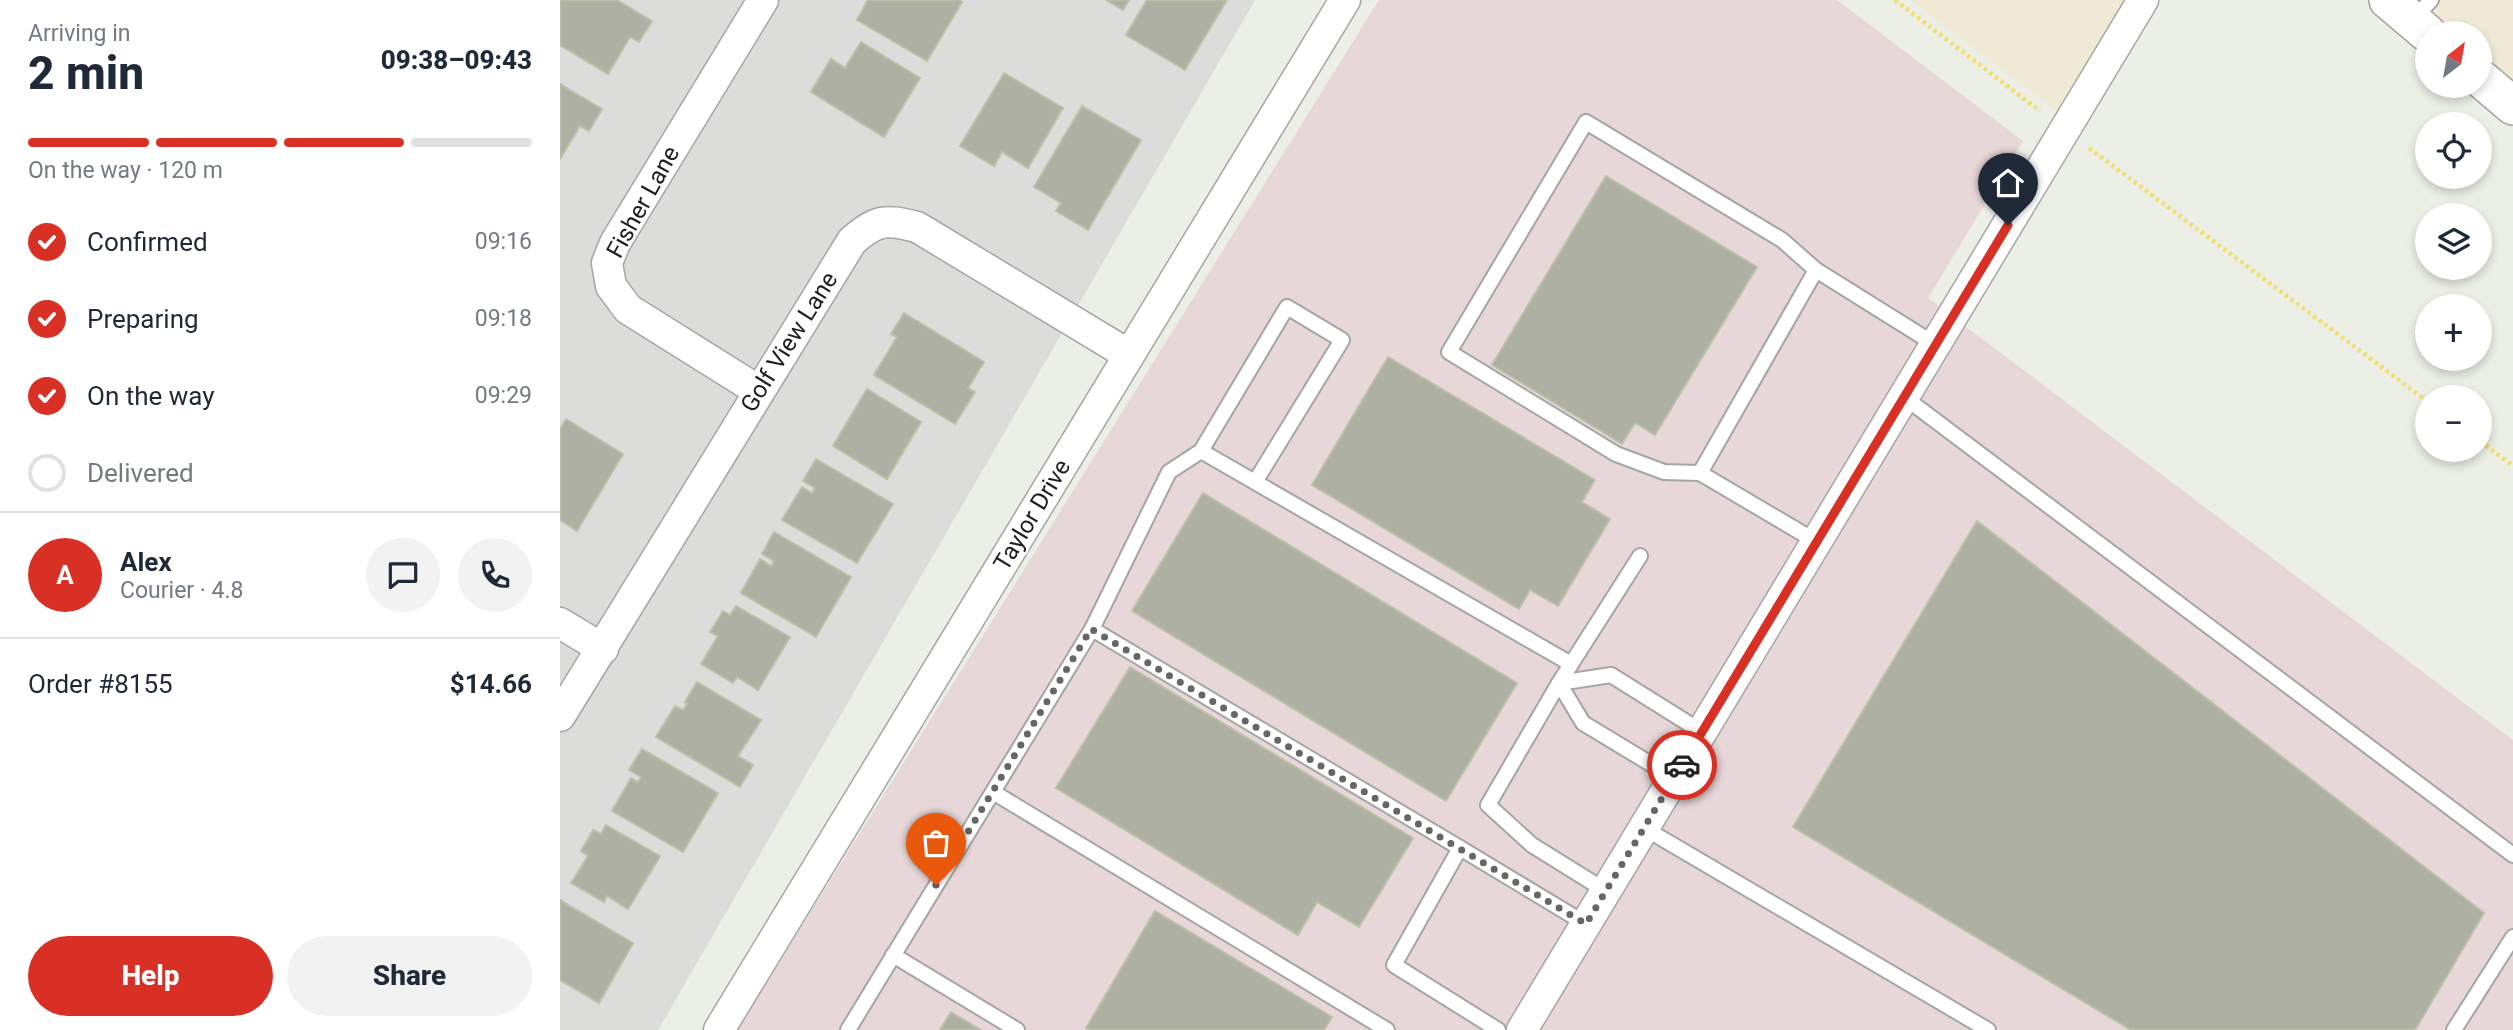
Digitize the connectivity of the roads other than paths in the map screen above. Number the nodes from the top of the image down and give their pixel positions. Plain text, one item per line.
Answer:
1 (763, 0) edge
2 (1345, 0) edge
3 (2144, 0) edge
4 (2492, 88) edge
5 (2513, 106) edge
6 (1816, 270) junction
7 (1936, 345) junction
8 (1129, 355) junction
9 (758, 391) junction
10 (1904, 397) junction
11 (1201, 452) junction
12 (1700, 473) junction
13 (1255, 482) junction
14 (1817, 542) junction
15 (1640, 555) dead end
16 (560, 623) edge
17 (1091, 629) junction
18 (603, 649) junction
19 (1571, 664) junction
20 (1559, 683) junction
21 (560, 716) edge
22 (1702, 732) junction
23 (1674, 778) junction
24 (993, 792) junction
25 (1644, 828) junction
26 (1460, 848) junction
27 (2513, 855) edge
28 (1606, 891) junction
29 (1586, 924) junction
30 (2513, 937) edge
31 (893, 955) junction
32 (719, 1030) edge
33 (848, 1030) edge
34 (1017, 1030) edge
35 (1387, 1030) edge
36 (1498, 1030) edge
37 (1522, 1030) edge
38 (1987, 1030) edge
39 (2454, 1030) edge

1 - 9 street, Fisher Lane
2 - 8 street, Taylor Drive
3 - 7 street
4 - 5 street
6 - 7 lane
6 - 12 lane
6 - 12 lane
7 - 10 street
8 - 9 street, Golf View Lane
8 - 32 street, Taylor Drive
9 - 18 street, Golf View Lane
10 - 14 street
10 - 27 lane
11 - 13 lane
11 - 13 lane
11 - 17 lane
12 - 14 lane
13 - 19 lane
14 - 22 street
15 - 19 lane
16 - 18 street
17 - 24 lane
17 - 26 lane
18 - 21 street, Golf View Lane
19 - 20 lane
20 - 22 lane
20 - 23 lane
20 - 28 lane
22 - 23 street
23 - 25 street
24 - 31 lane
24 - 35 lane
25 - 28 street
25 - 38 lane
26 - 29 lane
26 - 36 lane
28 - 29 street
29 - 37 street
30 - 39 lane
31 - 33 lane
31 - 34 lane

